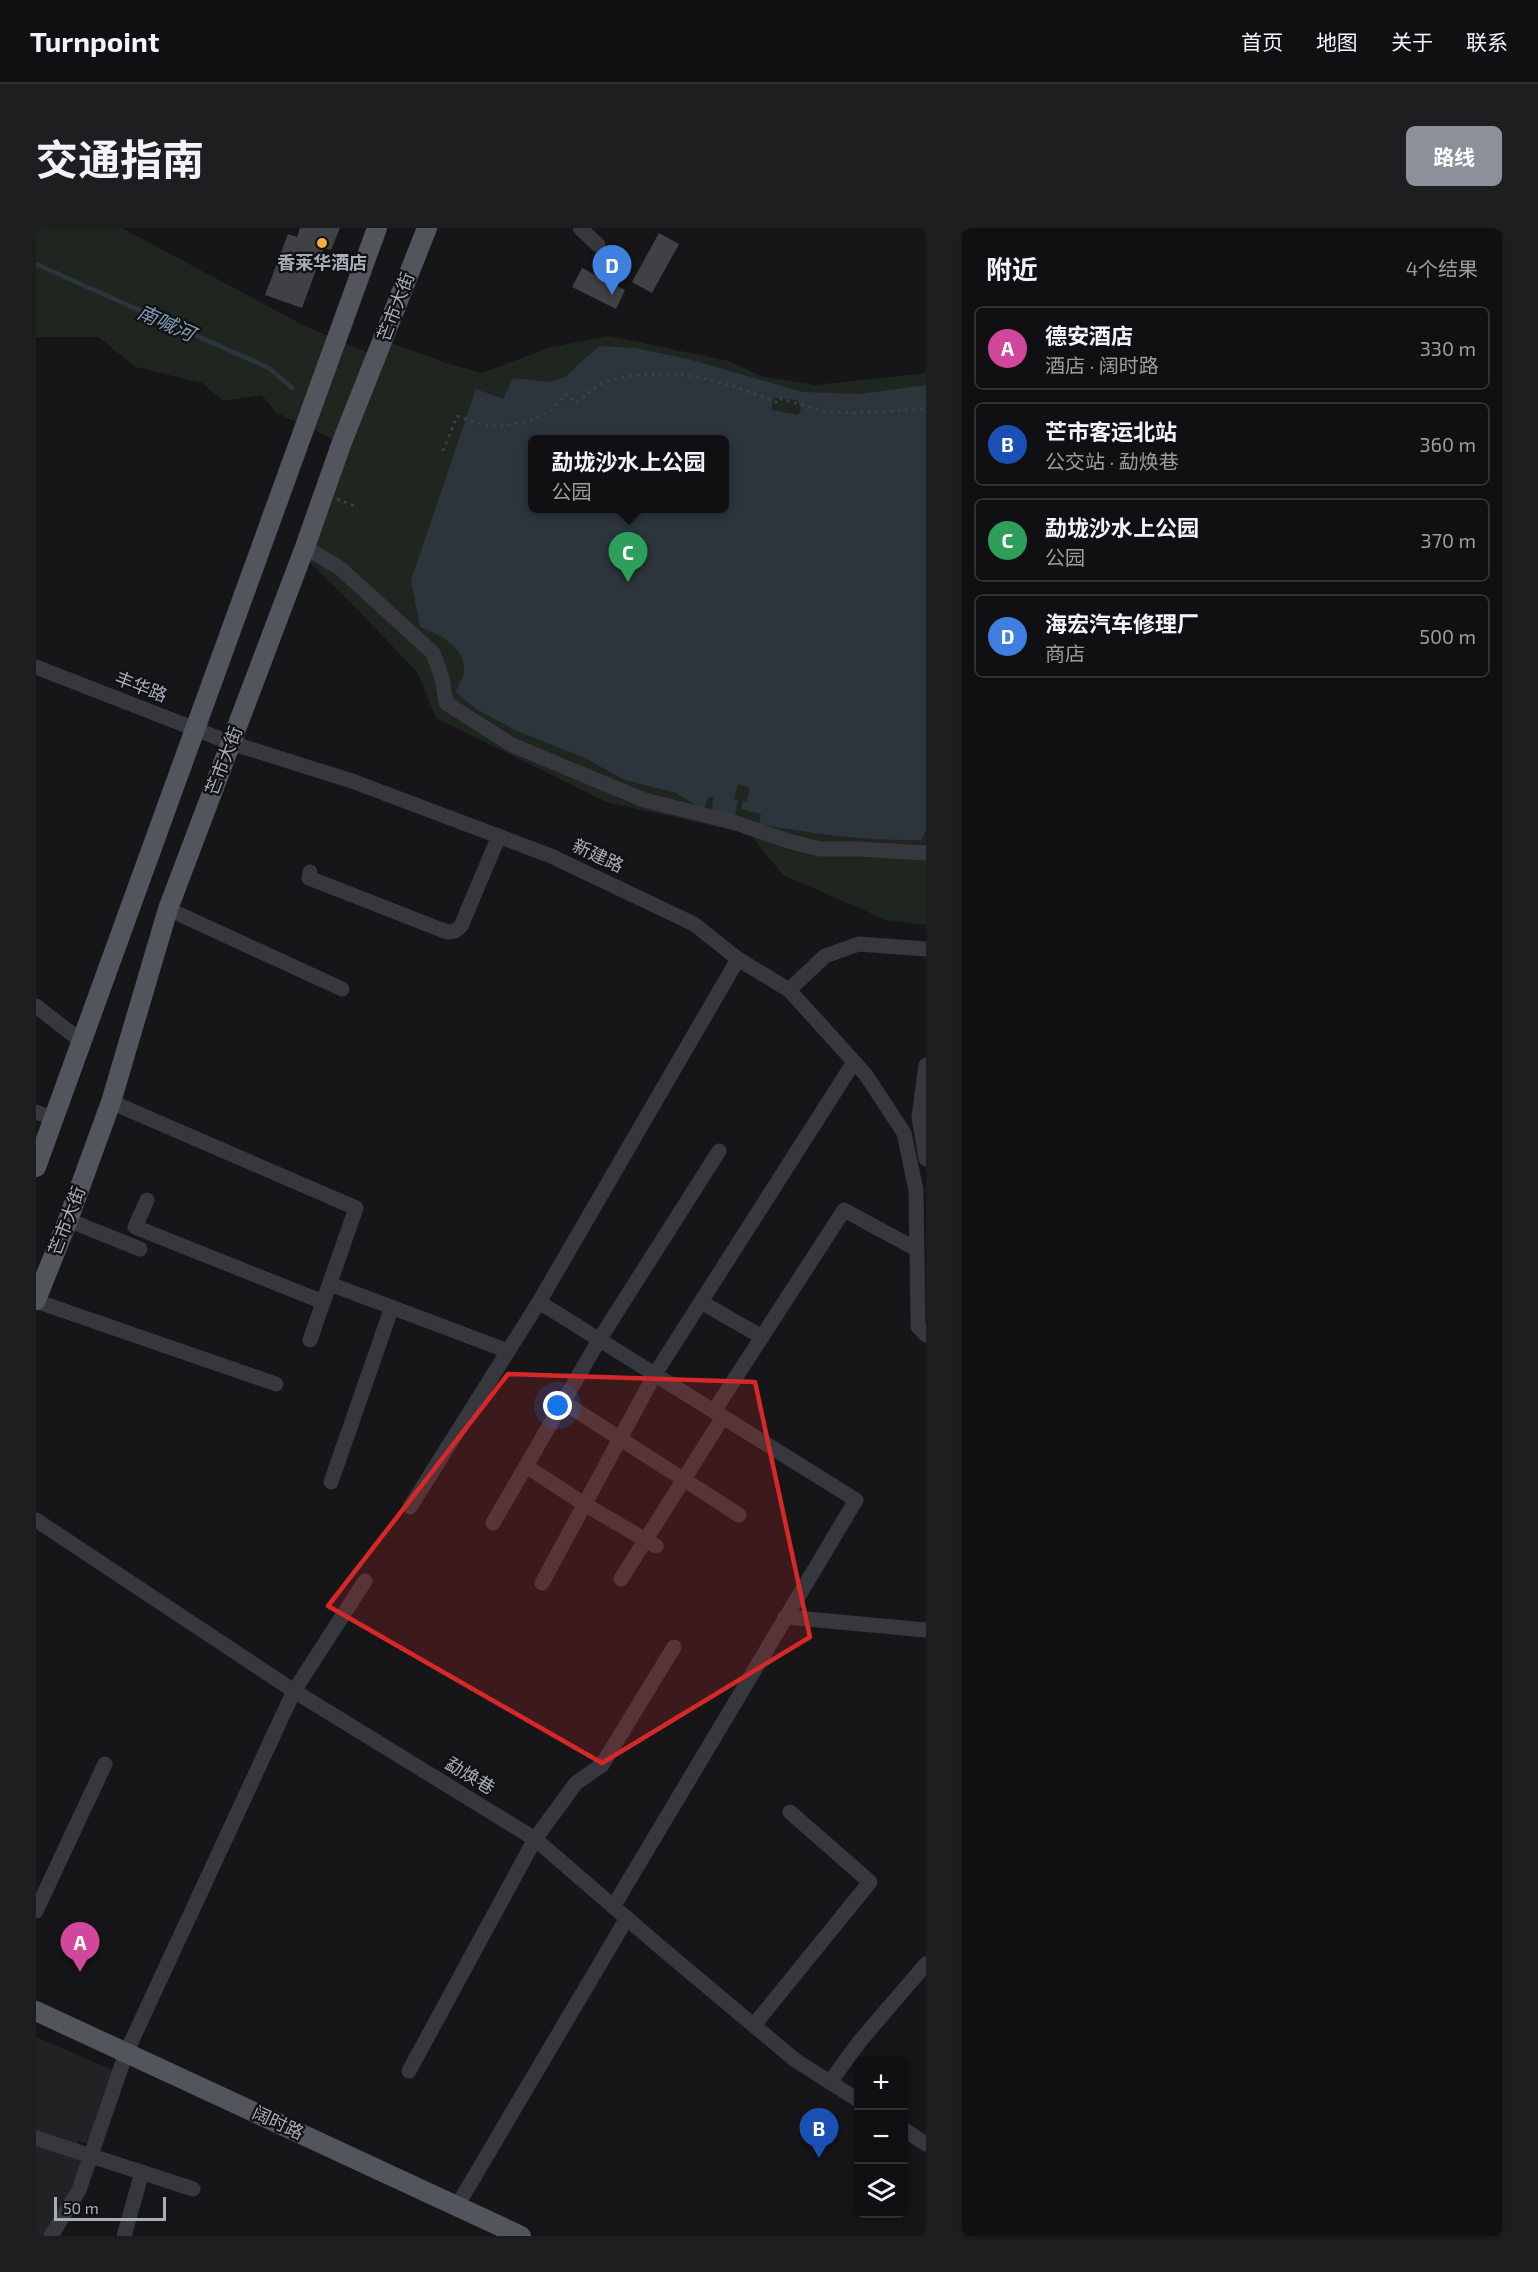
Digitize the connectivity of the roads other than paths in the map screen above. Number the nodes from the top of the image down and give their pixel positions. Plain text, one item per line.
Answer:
1 (377, 228) edge
2 (427, 228) edge
3 (580, 228) edge
4 (598, 245) dead end
5 (305, 547) junction
6 (36, 667) edge
7 (195, 728) junction
8 (231, 743) junction
9 (499, 836) junction
10 (926, 853) edge
11 (310, 872) dead end
12 (168, 909) junction
13 (925, 949) edge
14 (738, 959) junction
15 (342, 989) dead end
16 (789, 990) junction
17 (36, 1006) edge
18 (81, 1041) junction
19 (854, 1062) junction
20 (926, 1065) edge
21 (924, 1095) edge
22 (111, 1102) junction
23 (36, 1112) edge
24 (55, 1119) junction
25 (719, 1151) dead end
26 (926, 1159) edge
27 (36, 1167) edge
28 (147, 1200) dead end
29 (68, 1220) junction
30 (140, 1249) dead end
31 (916, 1249) junction
32 (330, 1284) junction
33 (36, 1301) edge
34 (323, 1302) junction
35 (539, 1302) junction
36 (701, 1302) junction
37 (392, 1307) junction
38 (926, 1335) edge
39 (762, 1337) junction
40 (310, 1340) dead end
41 (599, 1340) junction
42 (500, 1348) dead end
43 (655, 1374) junction
44 (276, 1384) dead end
45 (563, 1402) junction
46 (719, 1414) junction
47 (620, 1439) junction
48 (526, 1466) junction
49 (682, 1479) junction
50 (331, 1482) dead end
51 (585, 1504) junction
52 (410, 1507) dead end
53 (739, 1515) dead end
54 (36, 1520) edge
55 (493, 1523) dead end
56 (651, 1543) junction
57 (621, 1580) dead end
58 (365, 1581) dead end
59 (542, 1583) dead end
60 (785, 1617) junction
61 (926, 1630) edge
62 (674, 1647) dead end
63 (294, 1691) junction
64 (105, 1764) dead end
65 (790, 1812) dead end
66 (535, 1839) junction
67 (613, 1907) junction
68 (36, 1911) edge
69 (627, 1918) junction
70 (926, 1964) edge
71 (36, 2011) edge
72 (754, 2025) junction
73 (126, 2053) junction
74 (410, 2071) dead end
75 (830, 2082) junction
76 (854, 2097) edge
77 (908, 2132) edge
78 (36, 2139) edge
79 (926, 2144) edge
80 (91, 2155) junction
81 (142, 2172) junction
82 (193, 2189) dead end
83 (457, 2206) junction
84 (514, 2235) edge
85 (51, 2236) edge
86 (124, 2236) edge

1 - 7 main road
2 - 5 main road, 芒市大街
3 - 4 street
5 - 8 main road, 芒市大街
5 - 10 street
6 - 7 street, 丰华路
7 - 8 street, 丰华路
7 - 18 main road
8 - 9 street, 新建路
8 - 12 main road, 芒市大街
9 - 11 street
9 - 14 street, 新建路
12 - 15 street
12 - 22 main road, 芒市大街
13 - 16 street
14 - 16 street, 新建路
14 - 35 street
16 - 19 street, 新建路
17 - 18 street
18 - 24 main road
19 - 31 street, 新建路
19 - 36 street
20 - 21 street
21 - 26 street
22 - 29 main road, 芒市大街
22 - 32 street
23 - 24 street
24 - 27 main road
25 - 41 street
28 - 34 street
29 - 30 street
29 - 33 main road, 芒市大街
31 - 38 street, 新建路
31 - 39 street
32 - 34 street
32 - 37 street
33 - 44 street
34 - 40 street
35 - 41 street
35 - 52 street
36 - 39 street
36 - 43 street
37 - 42 street
37 - 50 street
39 - 46 street
41 - 43 street
41 - 45 street
43 - 46 street
43 - 47 street
45 - 47 street
45 - 48 street
46 - 49 street
46 - 60 street
47 - 49 street
47 - 51 street
48 - 51 street
48 - 55 street
49 - 53 street
49 - 56 street
51 - 56 street
51 - 59 street
54 - 63 street, 勐焕巷
56 - 57 street
58 - 63 street
60 - 61 street
60 - 67 street
62 - 66 street
63 - 66 street, 勐焕巷
63 - 73 street
64 - 68 street
65 - 72 street
66 - 67 street, 勐焕巷
66 - 74 street
67 - 69 street, 勐焕巷
69 - 72 street, 勐焕巷
69 - 83 street
70 - 75 street
71 - 73 main road, 阔时路
72 - 75 street, 勐焕巷
73 - 80 street
73 - 83 main road, 阔时路
75 - 76 street, 勐焕巷
77 - 79 street
78 - 80 street
80 - 81 street
80 - 85 street
81 - 82 street
81 - 86 street
83 - 84 main road, 阔时路

